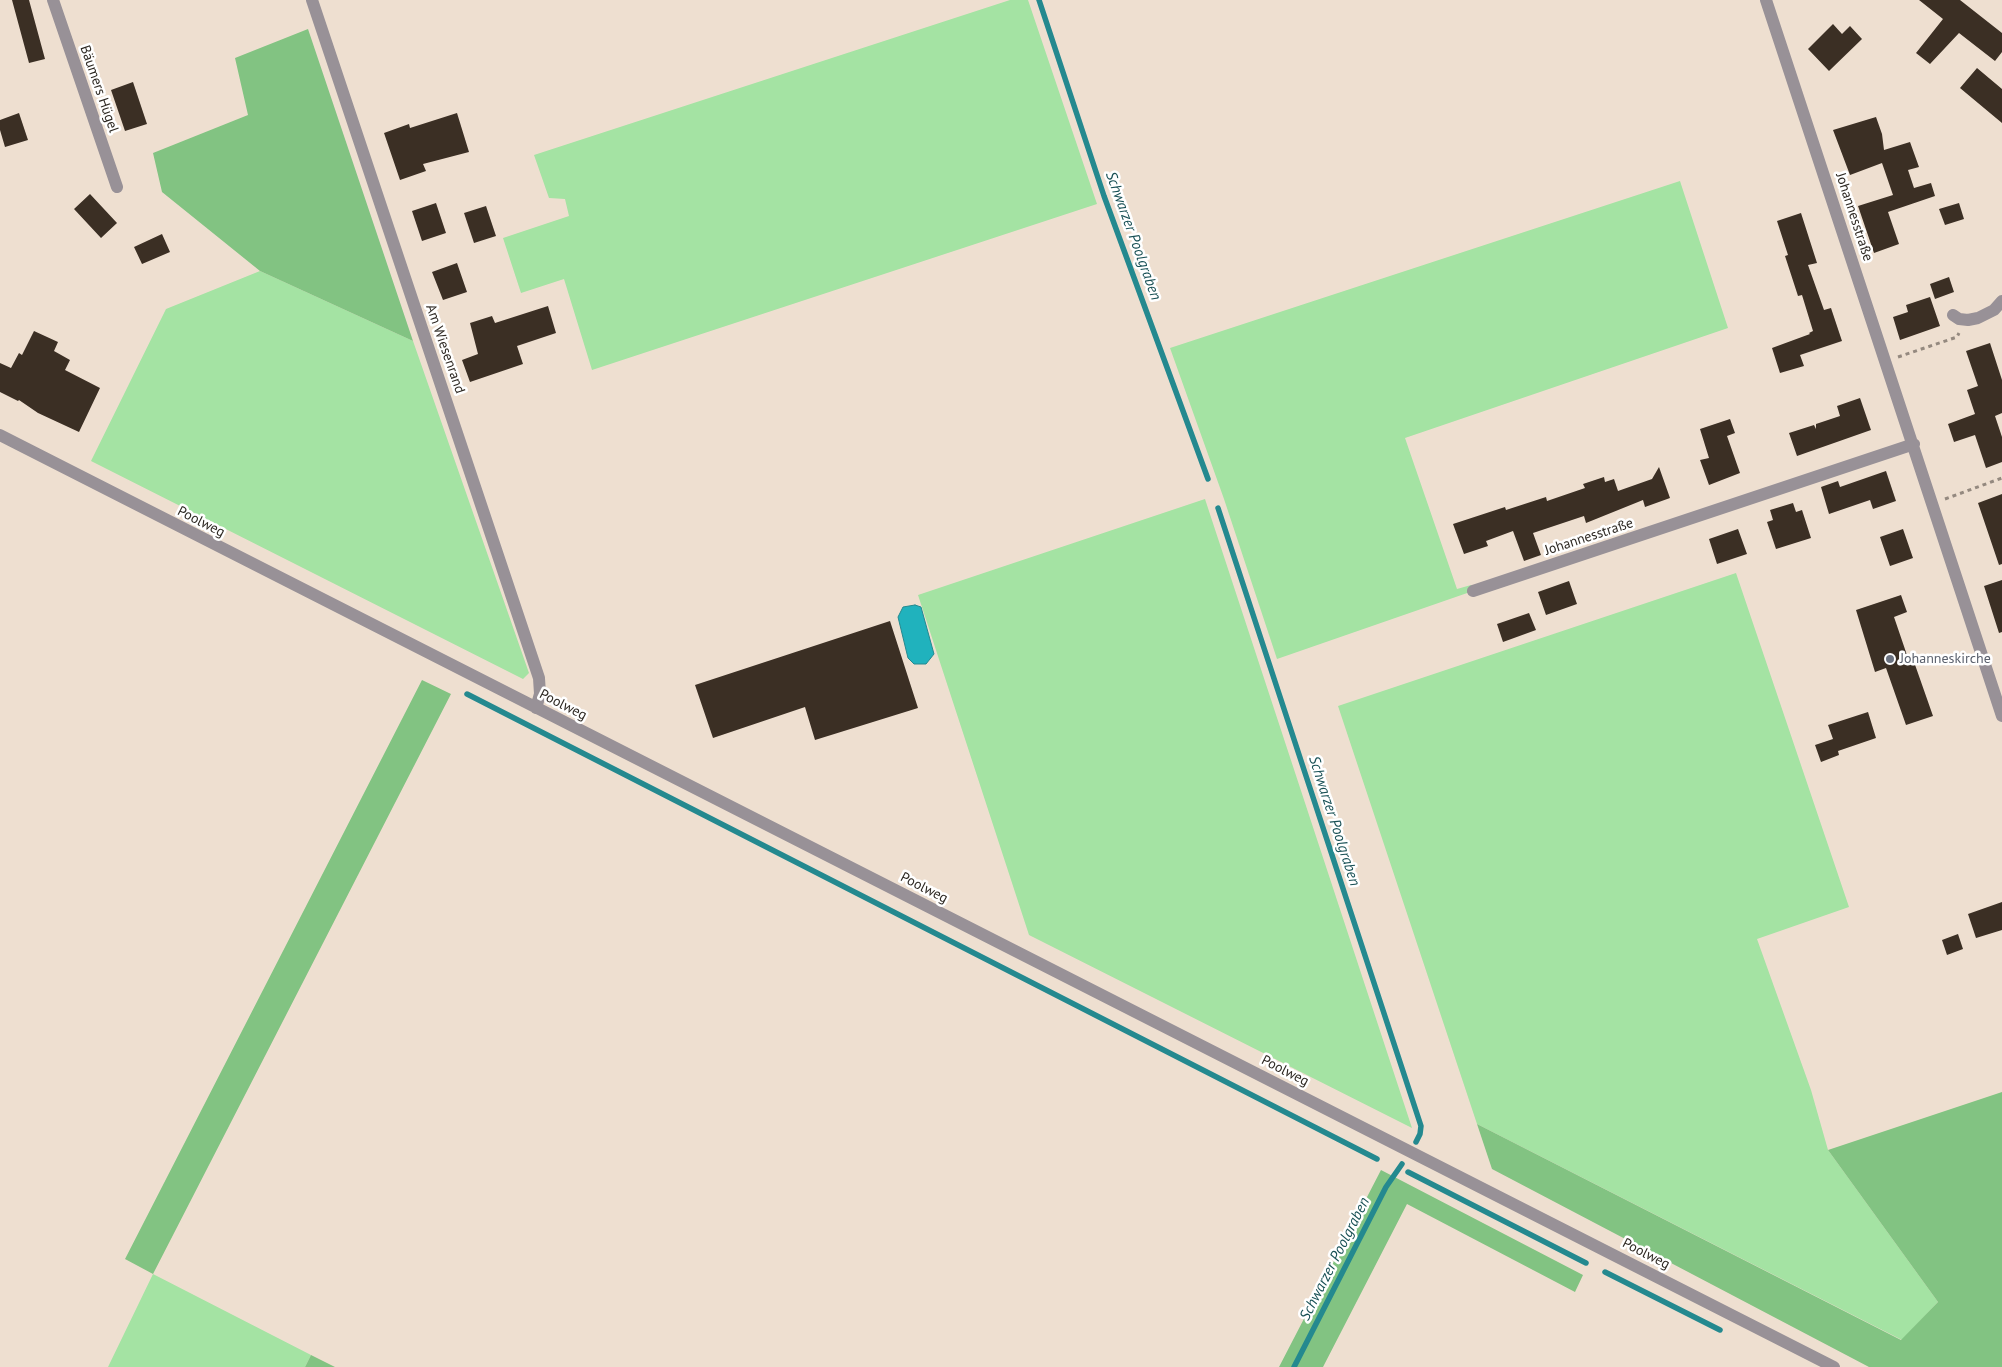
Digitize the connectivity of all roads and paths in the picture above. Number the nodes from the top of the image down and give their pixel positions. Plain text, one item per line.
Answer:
1 (54, 0) edge
2 (312, 0) edge
3 (1766, 0) edge
4 (117, 187) dead end
5 (2002, 301) edge
6 (1953, 314) dead end
7 (1968, 320) junction
8 (1886, 361) junction
9 (0, 435) edge
10 (1914, 444) junction
11 (2002, 478) edge
12 (1933, 503) junction
13 (1473, 591) dead end
14 (536, 708) junction
15 (2002, 716) edge
16 (1834, 1367) edge

1 - 4 street, Bäumers Hügel
2 - 14 street, Am Wiesenrand
3 - 8 street, Johannesstraße
5 - 7 street
6 - 7 street
7 - 8 path
8 - 10 street, Johannesstraße
9 - 14 street, Poolweg
10 - 12 street, Johannesstraße
10 - 13 street, Johannesstraße
11 - 12 path
12 - 15 street, Johannesstraße
14 - 16 street, Poolweg

